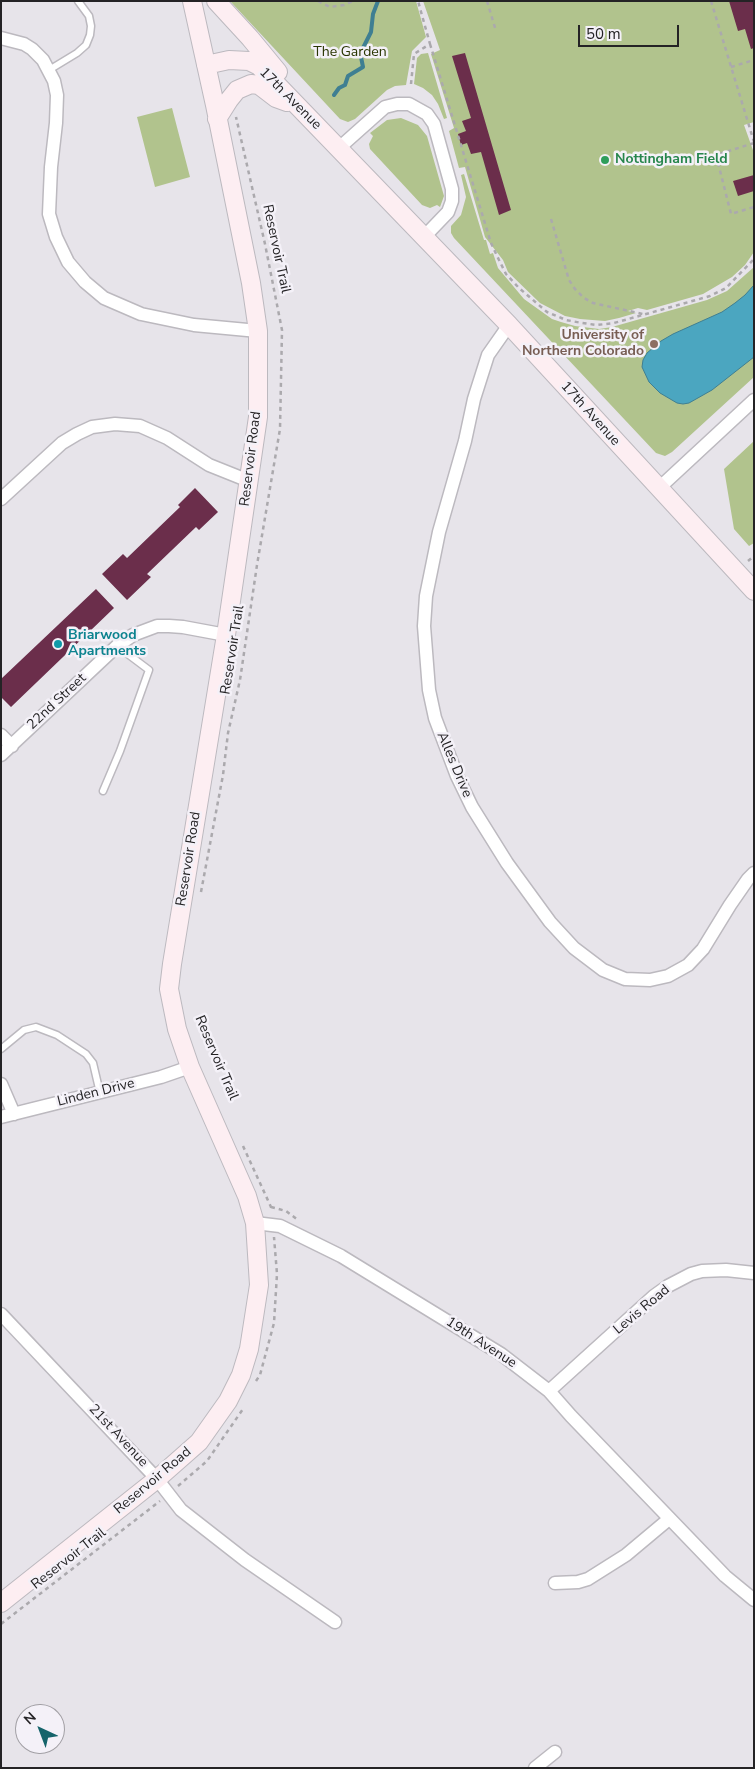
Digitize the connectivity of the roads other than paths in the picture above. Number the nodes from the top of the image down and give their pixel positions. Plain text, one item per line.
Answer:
1 (78, 1) edge
2 (192, 1) edge
3 (216, 1) edge
4 (1, 38) edge
5 (206, 66) junction
6 (49, 70) junction
7 (299, 106) junction
8 (217, 119) junction
9 (339, 148) junction
10 (424, 237) junction
11 (509, 325) junction
12 (258, 331) junction
13 (754, 400) edge
14 (249, 481) junction
15 (658, 489) junction
16 (1, 499) edge
17 (754, 591) edge
18 (226, 635) junction
19 (117, 646) junction
20 (1, 735) edge
21 (12, 746) junction
22 (1, 756) edge
23 (103, 791) dead end
24 (754, 873) edge
25 (1, 1048) edge
26 (190, 1066) junction
27 (1, 1084) edge
28 (100, 1093) junction
29 (8, 1116) edge
30 (264, 1224) junction
31 (754, 1273) edge
32 (2, 1317) edge
33 (549, 1391) junction
34 (157, 1479) junction
35 (668, 1519) junction
36 (555, 1583) dead end
37 (754, 1600) edge
38 (1, 1603) edge
39 (335, 1622) dead end
40 (555, 1752) dead end
41 (534, 1768) edge

1 - 6 lane
2 - 5 street, Reservoir Road
3 - 7 street
4 - 6 street
5 - 7 street, 17th Avenue
5 - 8 street, Reservoir Road
6 - 12 street
7 - 8 street
7 - 9 street, 17th Avenue
8 - 12 street, Reservoir Road
9 - 10 street, 17th Avenue
9 - 10 street
10 - 11 street, 17th Avenue
11 - 15 street, 17th Avenue
11 - 24 street, Alles Drive
12 - 14 street, Reservoir Road
13 - 15 street
14 - 16 street
14 - 18 street, Reservoir Road
15 - 17 street, 17th Avenue
18 - 19 street, 22nd Street
18 - 26 street, Reservoir Road
19 - 21 street, 22nd Street
19 - 23 lane
20 - 21 street
21 - 22 street, 22nd Street
25 - 28 lane
26 - 28 street, Linden Drive
26 - 30 street, Reservoir Road
27 - 29 street
28 - 29 street, Linden Drive
30 - 33 street, 19th Avenue
30 - 34 street, Reservoir Road
31 - 33 street, Levis Road
32 - 34 street, 21st Avenue
33 - 35 street, 19th Avenue
34 - 38 street, Reservoir Road
34 - 39 street, 21st Avenue
35 - 36 street
35 - 37 street, 19th Avenue
40 - 41 street

